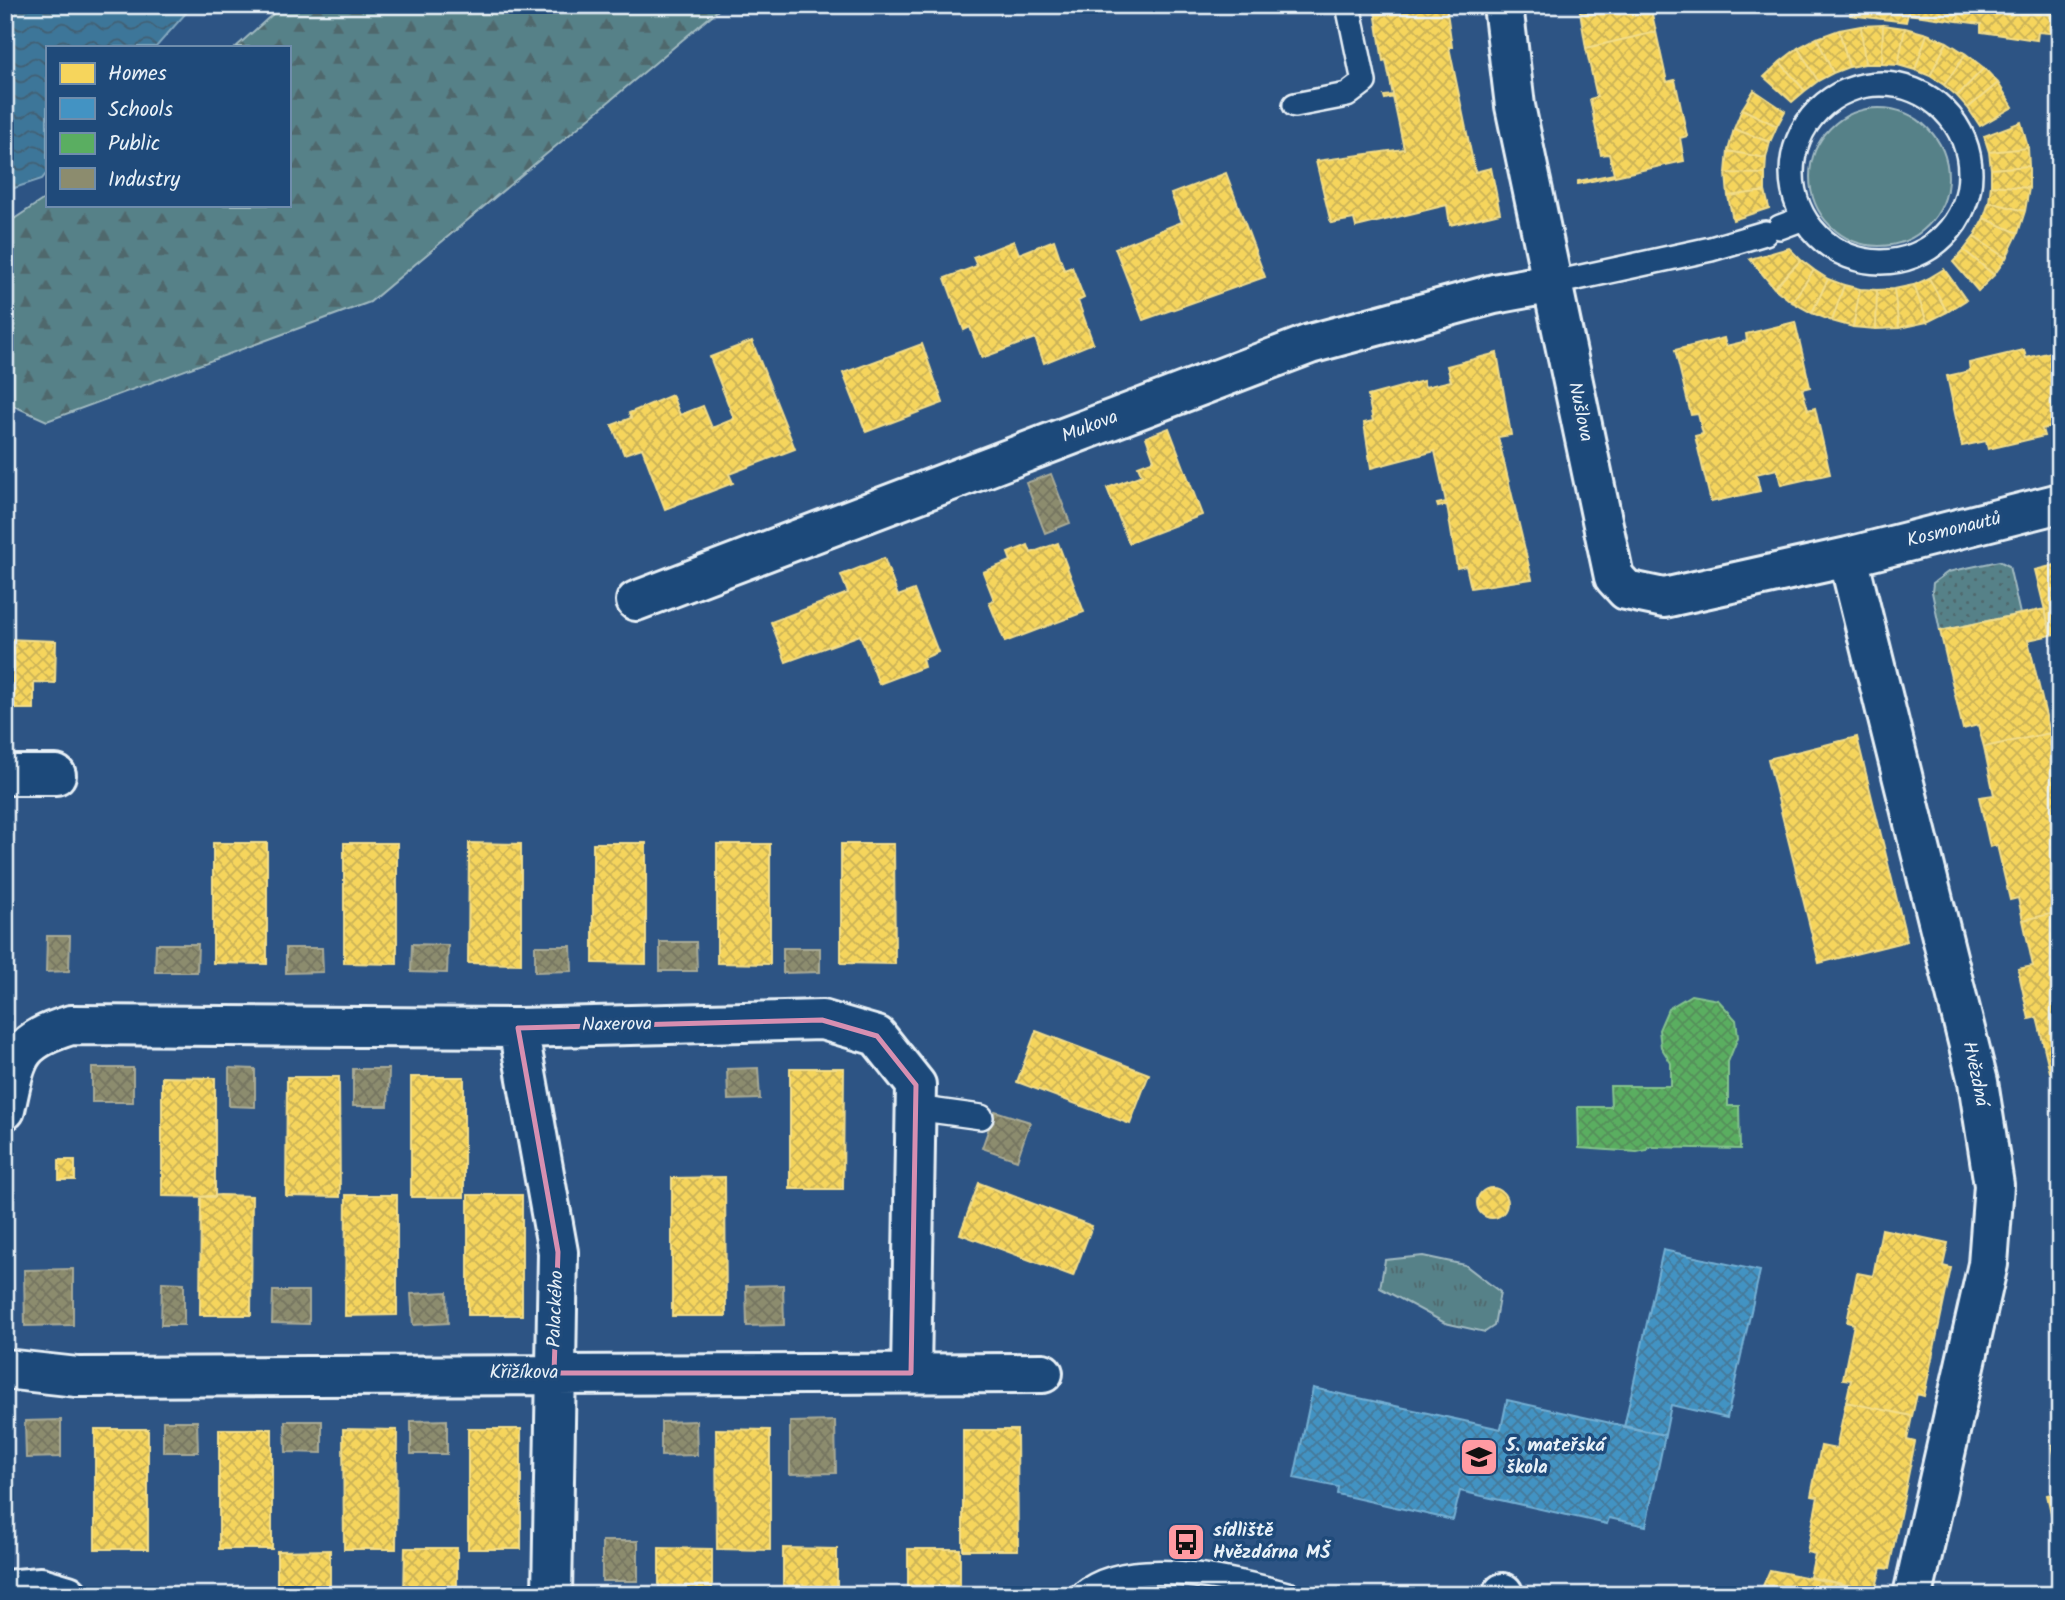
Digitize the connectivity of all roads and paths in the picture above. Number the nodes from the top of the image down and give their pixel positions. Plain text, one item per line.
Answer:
1 (1348, 5) edge
2 (1503, 5) edge
3 (1295, 105) dead end
4 (1804, 218) junction
5 (1554, 283) junction
6 (2060, 503) edge
7 (1848, 557) junction
8 (636, 601) dead end
9 (5, 775) edge
10 (57, 775) dead end
11 (518, 1028) junction
12 (915, 1108) junction
13 (5, 1110) edge
14 (981, 1117) dead end
15 (5, 1369) edge
16 (554, 1373) junction
17 (911, 1373) junction
18 (1043, 1373) dead end
19 (552, 1595) edge
20 (1081, 1595) edge
21 (1291, 1595) edge
22 (1913, 1595) edge

1 - 3 lane
2 - 5 street, Nušlova
4 - 4 lane
4 - 5 lane
5 - 7 street, Nušlova
5 - 8 street, Mukova
6 - 7 street, Kosmonautů
7 - 22 street, Hvězdná
9 - 10 street
11 - 12 street, Naxerova
11 - 13 street, Naxerova
11 - 16 street, Palackého
12 - 14 lane
12 - 17 street, Naxerova
15 - 16 street, Křižíkova
16 - 17 street, Křižíkova
16 - 19 street, Palackého
17 - 18 street, Křižíkova
20 - 21 lane

